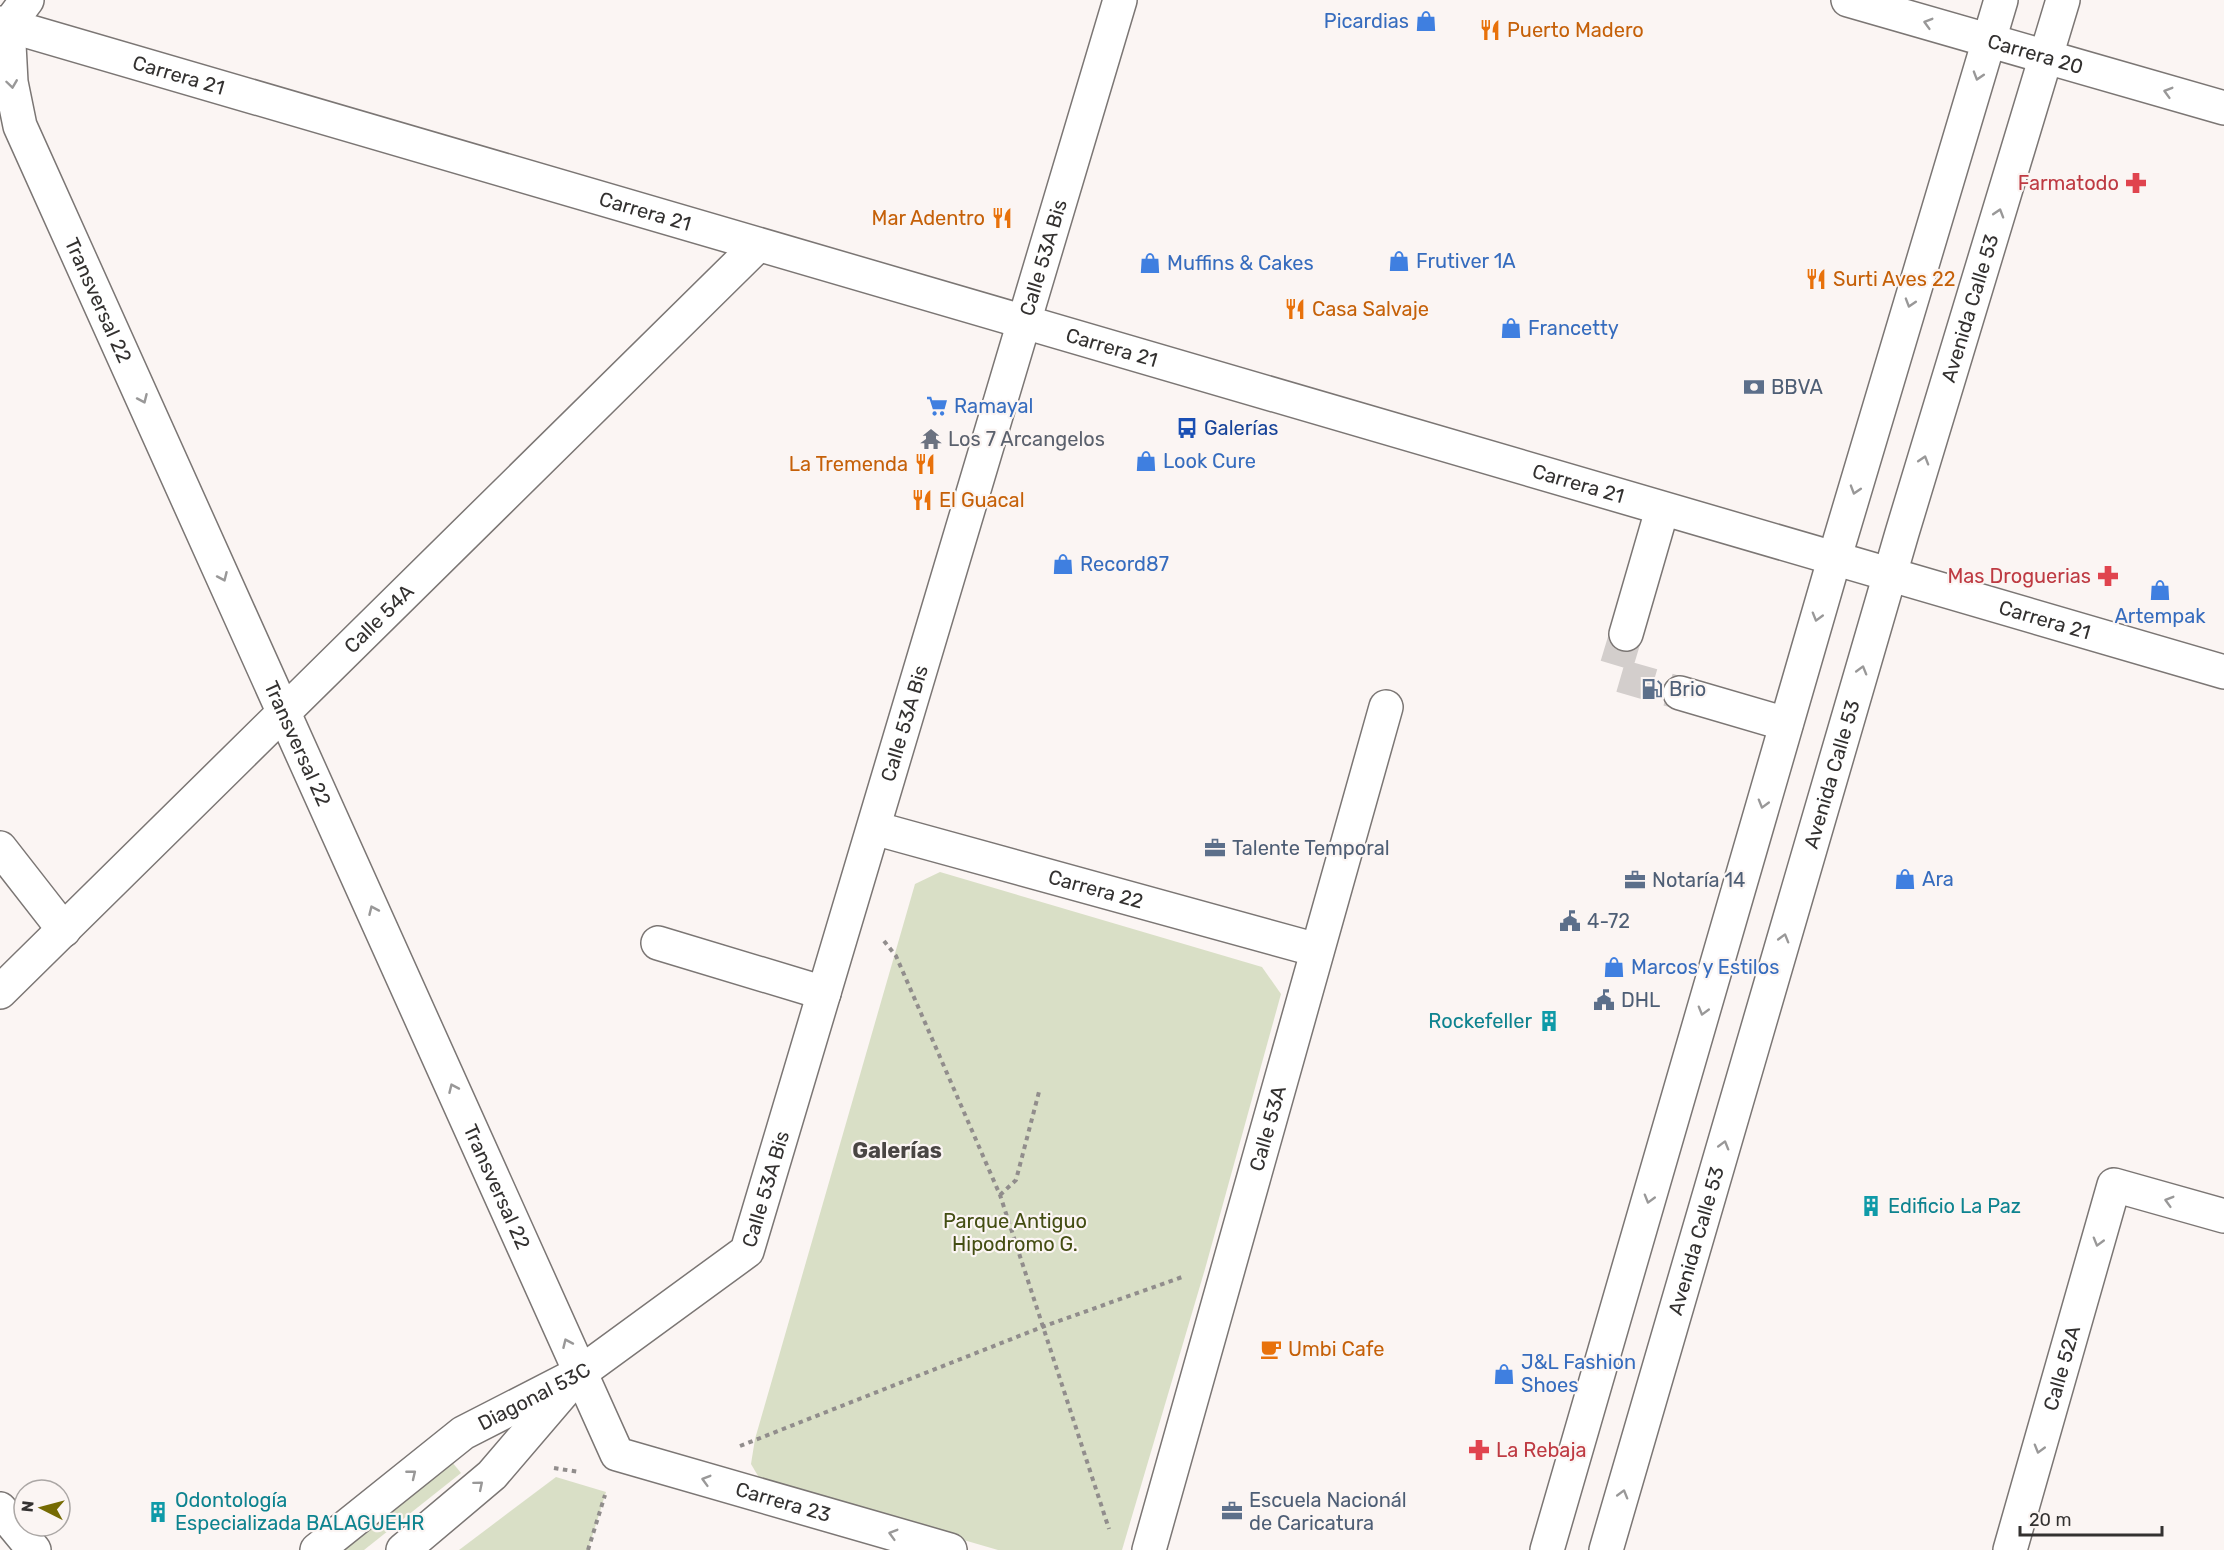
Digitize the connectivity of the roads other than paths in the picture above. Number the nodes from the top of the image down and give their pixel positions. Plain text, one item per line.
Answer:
1 (27, 0) edge
2 (1120, 0) edge
3 (1848, 0) edge
4 (2001, 0) edge
5 (2063, 0) edge
6 (3, 28) edge
7 (1989, 39) junction
8 (2045, 56) junction
9 (2224, 108) edge
10 (758, 245) junction
11 (1024, 323) junction
12 (1662, 510) junction
13 (1834, 560) junction
14 (1890, 577) junction
15 (1626, 634) tunnel mouth
16 (2224, 672) edge
17 (1680, 693) tunnel mouth
18 (1386, 707) dead end
19 (284, 712) junction
20 (1786, 724) junction
21 (874, 828) junction
22 (0, 848) edge
23 (64, 930) junction
24 (658, 943) dead end
25 (1317, 950) junction
26 (0, 992) edge
27 (824, 993) junction
28 (2224, 1216) edge
29 (580, 1372) junction
30 (617, 1454) joint
31 (0, 1509) edge
32 (34, 1550) edge
33 (317, 1550) edge
34 (403, 1550) edge
35 (950, 1550) edge
36 (1149, 1550) edge
37 (1548, 1550) edge
38 (1606, 1550) edge
39 (2010, 1550) edge

1 - 6 street
2 - 11 street, Calle 53A Bis
7 -> 3 street, Carrera 20
4 - 7 street
5 - 8 street, Avenida Calle 53
6 - 10 street, Carrera 21
6 -> 19 street, Transversal 22
7 - 8 street, Carrera 20
7 -> 13 street
9 -> 8 street, Carrera 20
14 -> 8 street, Avenida Calle 53
10 - 11 street, Carrera 21
10 - 19 street, Calle 54A
11 - 12 street, Carrera 21
11 - 21 street, Calle 53A Bis
12 - 13 street, Carrera 21
12 - 15 street
13 - 14 street, Carrera 21
13 -> 20 street
14 - 16 street, Carrera 21
38 -> 14 street, Avenida Calle 53
17 - 20 street
18 - 25 street, Calle 53A
19 - 23 street, Calle 54A
29 -> 19 street, Transversal 22
20 -> 37 street
21 - 25 street, Carrera 22
21 - 27 street, Calle 53A Bis
22 - 23 street
23 - 26 street, Calle 54A
24 - 27 street
25 - 36 street, Calle 53A
27 - 29 street, Calle 53A Bis
28 -> 39 street, Calle 52A
29 - 30 street, Transversal 22
33 -> 29 street, Diagonal 53C
34 -> 29 street, Diagonal 53C
35 -> 30 street, Carrera 23
31 - 32 street

